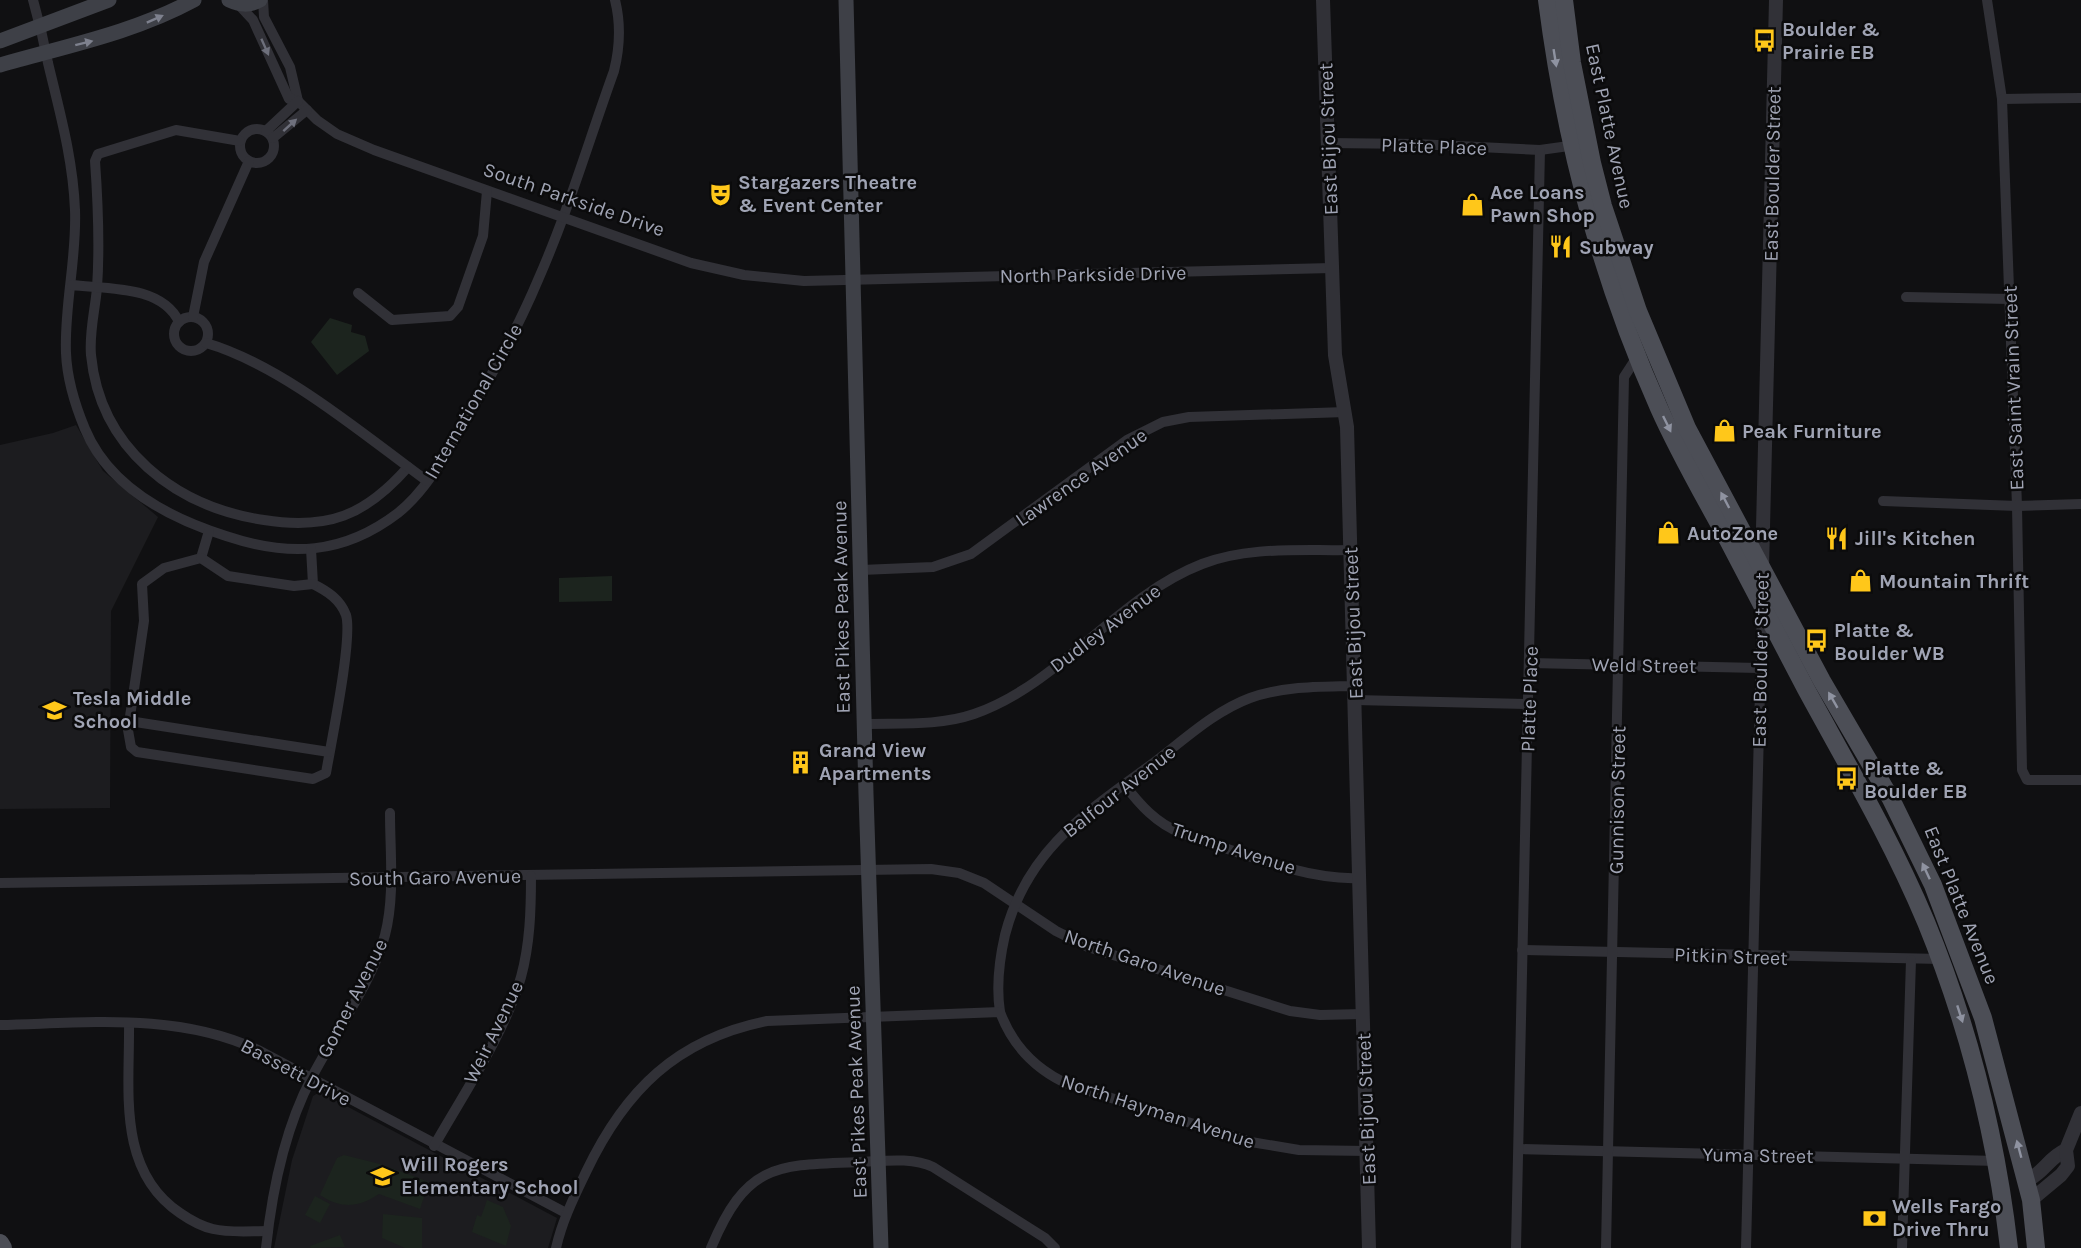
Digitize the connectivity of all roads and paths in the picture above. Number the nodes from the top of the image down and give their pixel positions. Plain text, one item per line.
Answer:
1 (33, 0) edge
2 (108, 0) edge
3 (194, 0) edge
4 (262, 0) edge
5 (615, 0) edge
6 (846, 0) edge
7 (1323, 0) edge
8 (1547, 0) edge
9 (1564, 0) edge
10 (1776, 0) edge
11 (1987, 0) edge
12 (234, 2) edge
13 (41, 27) junction
14 (0, 41) edge
15 (46, 52) junction
16 (0, 65) edge
17 (2081, 98) edge
18 (2002, 99) junction
19 (298, 101) junction
20 (307, 110) junction
21 (269, 134) junction
22 (240, 141) junction
23 (1328, 143) junction
24 (1580, 145) junction
25 (1540, 150) junction
26 (249, 161) junction
27 (487, 191) junction
28 (561, 217) junction
29 (1332, 268) junction
30 (1607, 275) junction
31 (854, 280) junction
32 (72, 285) junction
33 (97, 287) junction
34 (358, 293) dead end
35 (1906, 297) dead end
36 (2010, 299) junction
37 (193, 317) junction
38 (1641, 318) junction
39 (179, 322) junction
40 (206, 343) junction
41 (1637, 357) junction
42 (1668, 390) junction
43 (1346, 412) junction
44 (408, 467) junction
45 (427, 481) junction
46 (1883, 501) dead end
47 (2081, 504) edge
48 (2017, 506) junction
49 (1763, 514) junction
50 (1740, 529) junction
51 (209, 531) junction
52 (311, 549) junction
53 (1351, 550) junction
54 (201, 558) junction
55 (861, 570) junction
56 (1762, 571) junction
57 (313, 584) junction
58 (1762, 604) junction
59 (1530, 663) junction
60 (1620, 665) junction
61 (1759, 668) junction
62 (1354, 693) junction
63 (1528, 704) junction
64 (129, 720) junction
65 (865, 724) junction
66 (329, 752) junction
67 (2081, 780) edge
68 (1124, 784) junction
69 (390, 813) dead end
70 (869, 870) junction
71 (531, 876) junction
72 (390, 877) junction
73 (1360, 878) junction
74 (0, 883) edge
75 (1015, 904) junction
76 (1522, 950) junction
77 (1613, 953) junction
78 (1753, 957) junction
79 (1941, 959) junction
80 (1911, 960) junction
81 (1000, 1012) junction
82 (1363, 1014) junction
83 (874, 1015) junction
84 (129, 1023) junction
85 (0, 1025) edge
86 (311, 1078) junction
87 (2081, 1113) edge
88 (434, 1146) junction
89 (1519, 1149) junction
90 (2066, 1150) junction
91 (1367, 1151) junction
92 (1610, 1151) junction
93 (1748, 1155) junction
94 (1904, 1158) junction
95 (879, 1161) junction
96 (1997, 1161) junction
97 (2026, 1181) junction
98 (2031, 1200) junction
99 (566, 1214) junction
100 (268, 1231) junction
101 (0, 1243) edge
102 (3, 1248) edge
103 (266, 1248) edge
104 (556, 1248) edge
105 (711, 1248) edge
106 (881, 1248) edge
107 (1056, 1248) edge
108 (1370, 1248) edge
109 (1516, 1248) edge
110 (1606, 1248) edge
111 (1746, 1248) edge
112 (1902, 1248) edge
113 (2009, 1248) edge
114 (2036, 1248) edge

1 - 13 street, International Circle
2 - 13 main road
15 -> 3 main road
4 - 12 main road, South Parkside Drive
4 - 19 street, South Parkside Drive
5 - 28 street, International Circle
6 - 31 main road, East Pikes Peak Avenue
7 - 23 street, East Bijou Street
8 -> 24 main road, East Platte Avenue
9 - 24 main road, East Platte Avenue
10 - 49 street, East Boulder Street
11 - 18 street, East Saint Vrain Street
12 -> 19 street, South Parkside Drive
13 - 14 main road
13 - 15 street, International Circle
15 - 16 main road
15 - 32 street, International Circle
17 - 18 street
18 - 36 street, East Saint Vrain Street
19 - 20 street, South Parkside Drive
19 - 21 street
21 -> 20 street
20 - 27 street, South Parkside Drive
21 - 22 street
21 - 26 street
22 - 26 street
22 - 33 street
23 - 25 street, Platte Place
23 - 29 street, East Bijou Street
24 - 25 street, Platte Place
24 - 30 main road, East Platte Avenue
24 - 38 main road, East Platte Avenue
25 - 59 street, Platte Place
26 - 37 street
27 - 28 street, South Parkside Drive
27 - 34 street
28 - 31 street, South Parkside Drive
28 - 45 street, International Circle
29 - 31 street, North Parkside Drive
29 - 43 street, East Bijou Street
30 - 38 main road
30 - 41 main road, East Platte Avenue
31 - 55 main road, East Pikes Peak Avenue
32 - 33 street
32 - 51 street, International Circle
33 - 39 street
33 - 44 street
35 - 36 street
36 - 48 street, East Saint Vrain Street
37 - 39 street
37 - 40 street
38 - 42 main road, East Platte Avenue
39 - 40 street
40 - 44 street
41 - 42 main road
41 -> 58 main road, East Platte Avenue
41 - 60 street, Gunnison Street
50 -> 42 main road, East Platte Avenue
43 - 53 street, East Bijou Street
43 - 55 street, Lawrence Avenue
44 - 45 street
45 - 52 street, International Circle
46 - 48 street
47 - 48 street
48 - 67 street, East Saint Vrain Street
49 - 50 street
49 - 56 street, East Boulder Street
50 - 56 main road, East Platte Avenue
51 - 52 street, International Circle
51 - 54 street
52 - 57 street
53 - 62 street, East Bijou Street
53 - 65 street, Dudley Avenue
54 - 57 street
54 - 64 street
55 - 65 main road, East Pikes Peak Avenue
56 - 58 street, East Boulder Street
97 -> 56 main road, East Platte Avenue
57 - 66 street
58 - 61 street, East Boulder Street
58 - 79 main road, East Platte Avenue
59 - 60 street, Weld Street
59 - 63 street, Platte Place
60 - 61 street, Weld Street
60 - 77 street, Gunnison Street
61 - 78 street, East Boulder Street
62 - 63 street, Balfour Avenue
62 - 68 street, Balfour Avenue
62 - 73 street, East Bijou Street
63 - 76 street, Platte Place
64 - 66 street
64 - 66 street
65 - 70 main road, East Pikes Peak Avenue
68 - 73 street, Trump Avenue
68 - 75 street, Balfour Avenue
69 - 72 street, Gomer Avenue
70 - 71 street, South Garo Avenue
70 - 75 street, North Garo Avenue
70 - 83 main road, East Pikes Peak Avenue
71 - 72 street, South Garo Avenue
71 - 88 street, Weir Avenue
72 - 74 street, South Garo Avenue
72 - 86 street, Gomer Avenue
73 - 82 street, East Bijou Street
75 - 81 street, Balfour Avenue
75 - 82 street, North Garo Avenue
76 - 77 street, Pitkin Street
76 - 89 street, Platte Place
77 - 78 street, Pitkin Street
77 - 92 street, Gunnison Street
78 - 80 street, Pitkin Street
78 - 93 street, East Boulder Street
79 - 80 street, Pitkin Street
79 -> 96 main road, East Platte Avenue
80 - 94 street
81 - 83 street
81 - 91 street, North Hayman Avenue
82 - 91 street, East Bijou Street
83 - 95 main road, East Pikes Peak Avenue
83 - 99 street
84 - 85 street, Bassett Drive
84 - 86 street, Bassett Drive
84 - 100 street
86 - 88 street, Bassett Drive
86 - 100 street, Gomer Avenue
87 - 90 street
88 - 99 street, Bassett Drive
89 - 92 street, Yuma Street
89 - 109 street, Platte Place
90 - 97 street
90 - 98 street
91 - 108 street, East Bijou Street
92 - 93 street, Yuma Street
92 - 110 street, Gunnison Street
93 - 94 street, Yuma Street
93 - 111 street, East Boulder Street
94 - 96 street, Yuma Street
94 - 112 street
95 - 105 street
95 - 106 main road, East Pikes Peak Avenue
95 - 107 street
96 - 113 main road, East Platte Avenue
97 - 98 main road, East Platte Avenue
98 - 114 main road, East Platte Avenue
99 - 104 street
100 - 103 street, Gomer Avenue
101 - 102 main road

